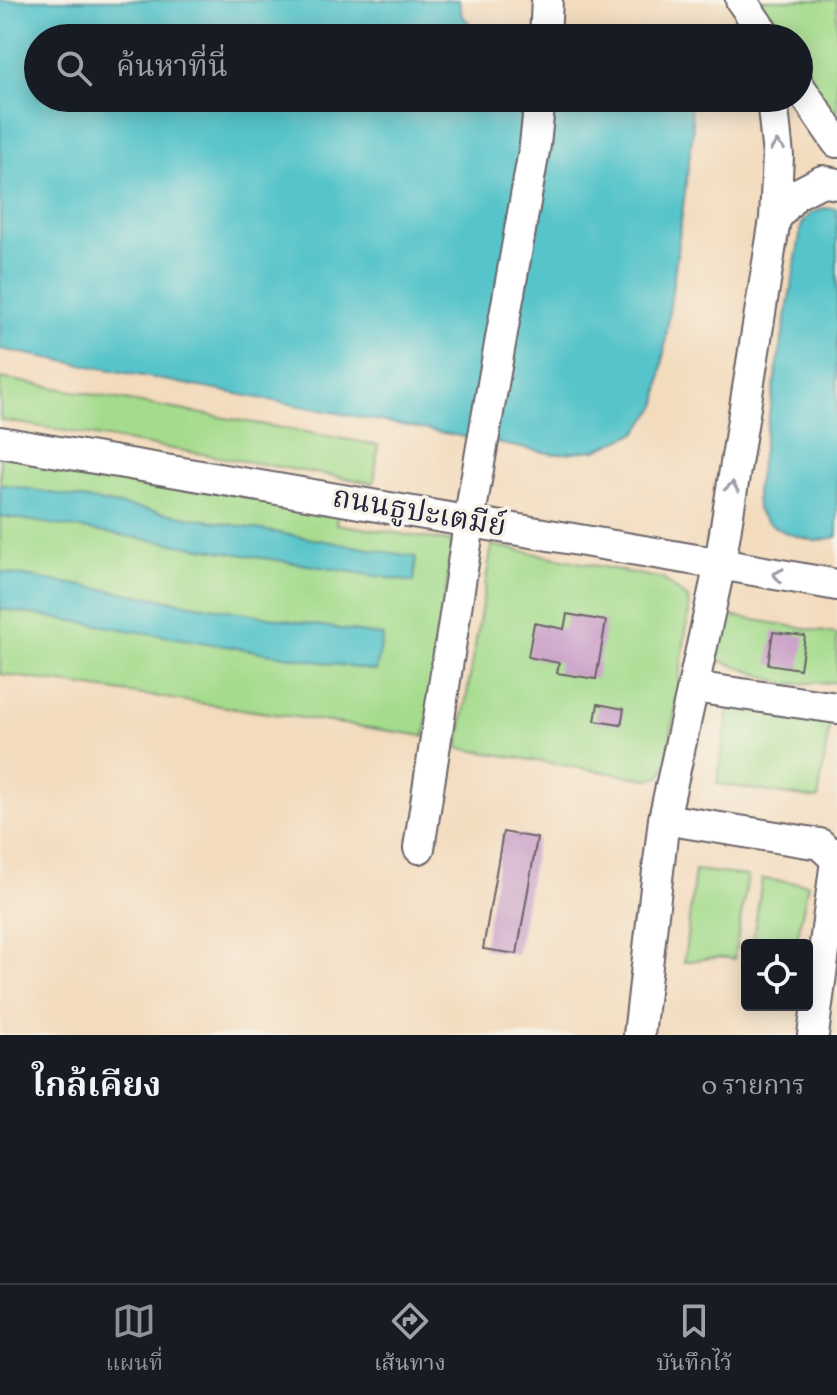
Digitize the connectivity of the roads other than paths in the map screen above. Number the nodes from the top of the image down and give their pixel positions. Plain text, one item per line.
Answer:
1 (547, 0) edge
2 (546, 24) edge
3 (813, 107) edge
4 (539, 112) edge
5 (773, 112) edge
6 (837, 142) edge
7 (837, 184) edge
8 (775, 219) junction
9 (0, 442) edge
10 (472, 507) junction
11 (720, 564) junction
12 (837, 585) edge
13 (693, 687) junction
14 (837, 708) edge
15 (664, 819) junction
16 (419, 848) dead end
17 (833, 850) edge
18 (639, 1035) edge
19 (813, 1035) edge

1 - 2 street
3 - 6 street
4 - 10 street
8 -> 5 street
7 - 8 street
11 -> 8 street
9 - 10 street, ถนนธูปะเตมีย์
10 - 11 street, ถนนธูปะเตมีย์
10 - 16 street
12 -> 11 street, ถนนธูปะเตมีย์
11 - 13 street
13 - 14 street
13 - 15 street
15 - 17 street
15 - 18 street
17 - 19 street

